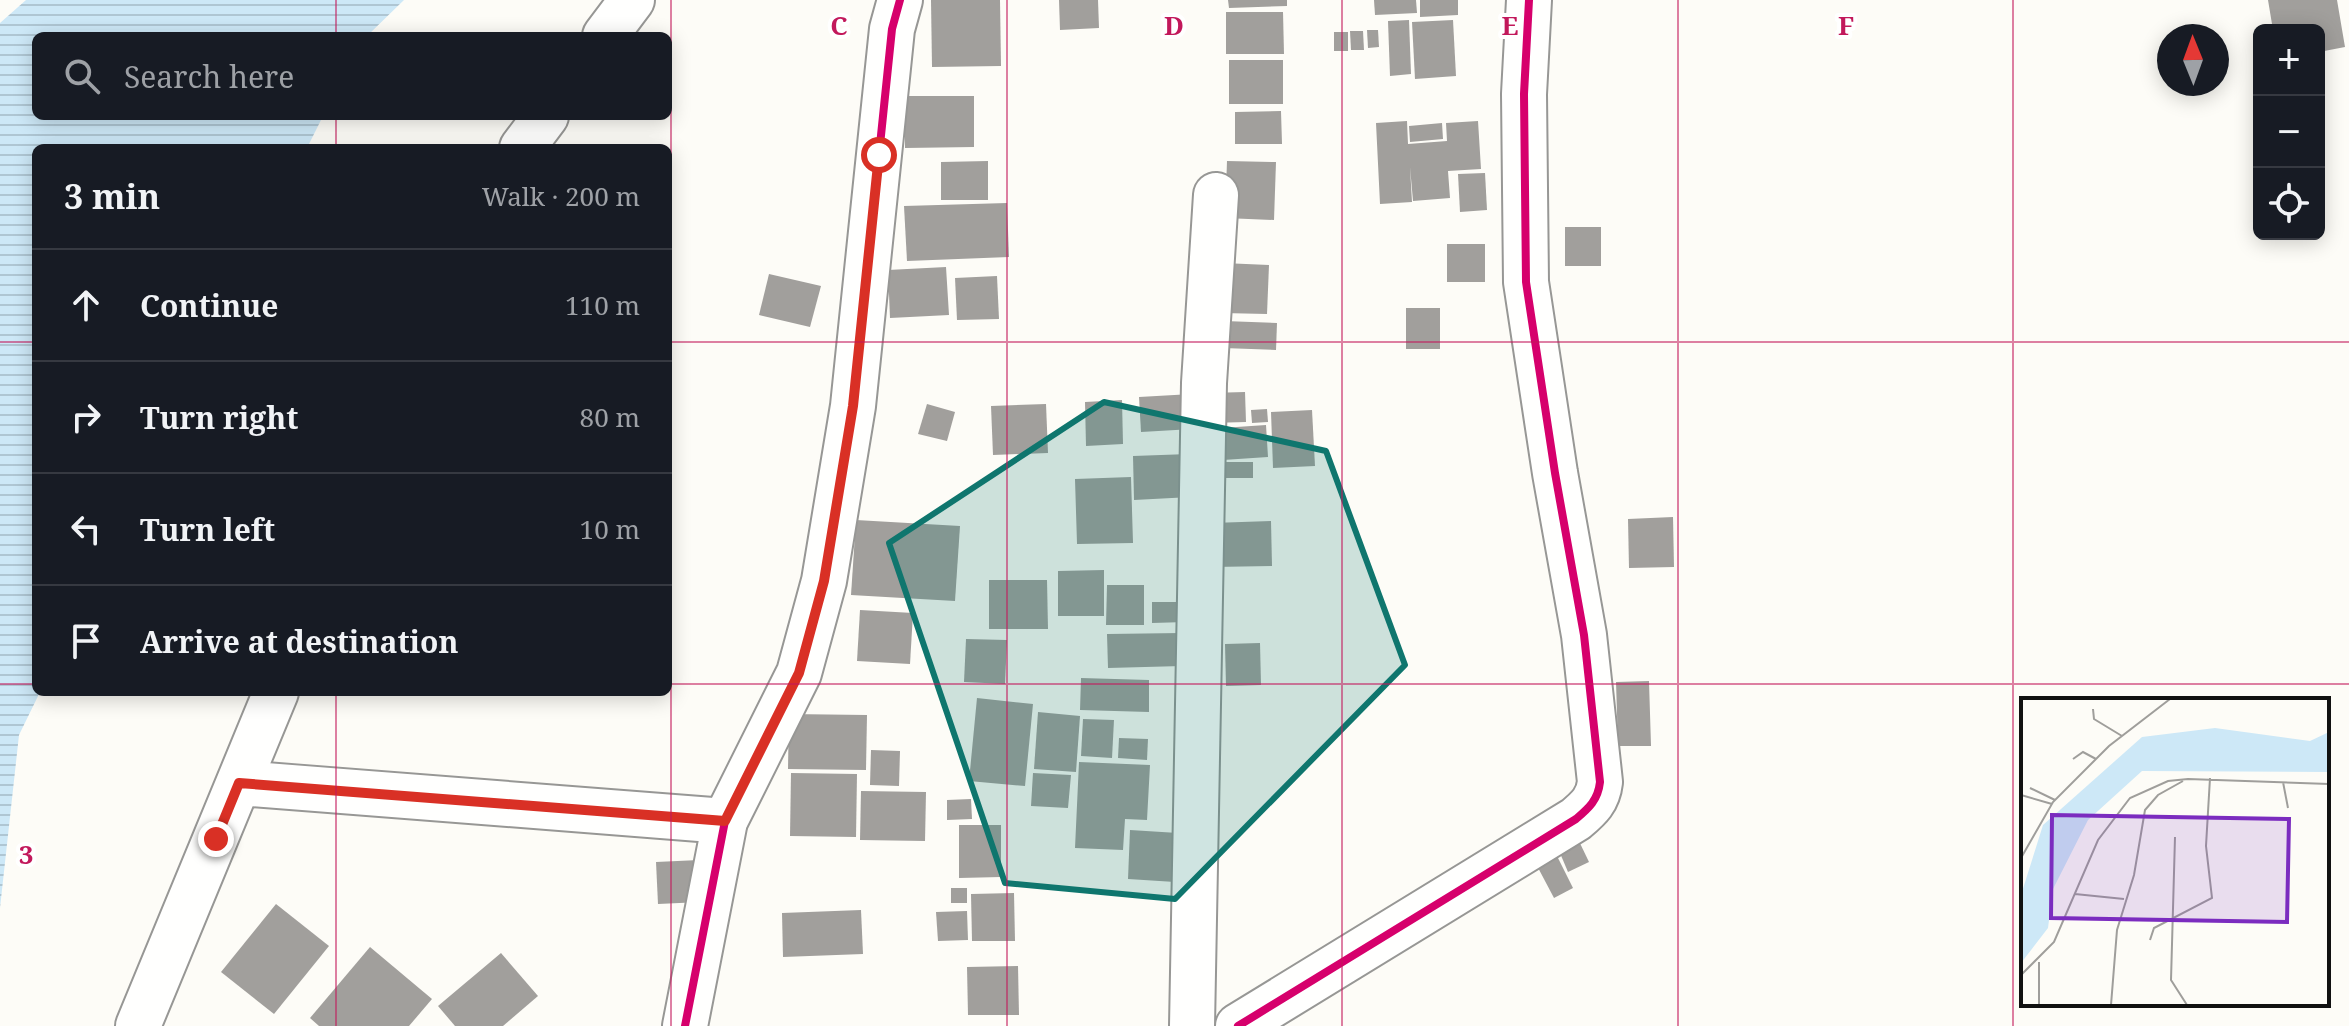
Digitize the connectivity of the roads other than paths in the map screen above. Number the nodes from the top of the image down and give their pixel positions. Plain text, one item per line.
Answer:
1 (632, 0) edge
2 (900, 0) edge
3 (1529, 0) edge
4 (608, 32) edge
5 (543, 120) edge
6 (525, 144) edge
7 (1216, 195) dead end
8 (274, 696) edge
9 (239, 783) junction
10 (725, 821) junction
11 (138, 1026) edge
12 (685, 1026) edge
13 (1192, 1026) edge
14 (1238, 1026) edge

1 - 4 street
2 - 10 street
3 - 14 street
5 - 6 street
7 - 13 street
8 - 9 street
9 - 10 street
9 - 11 street
10 - 12 street

